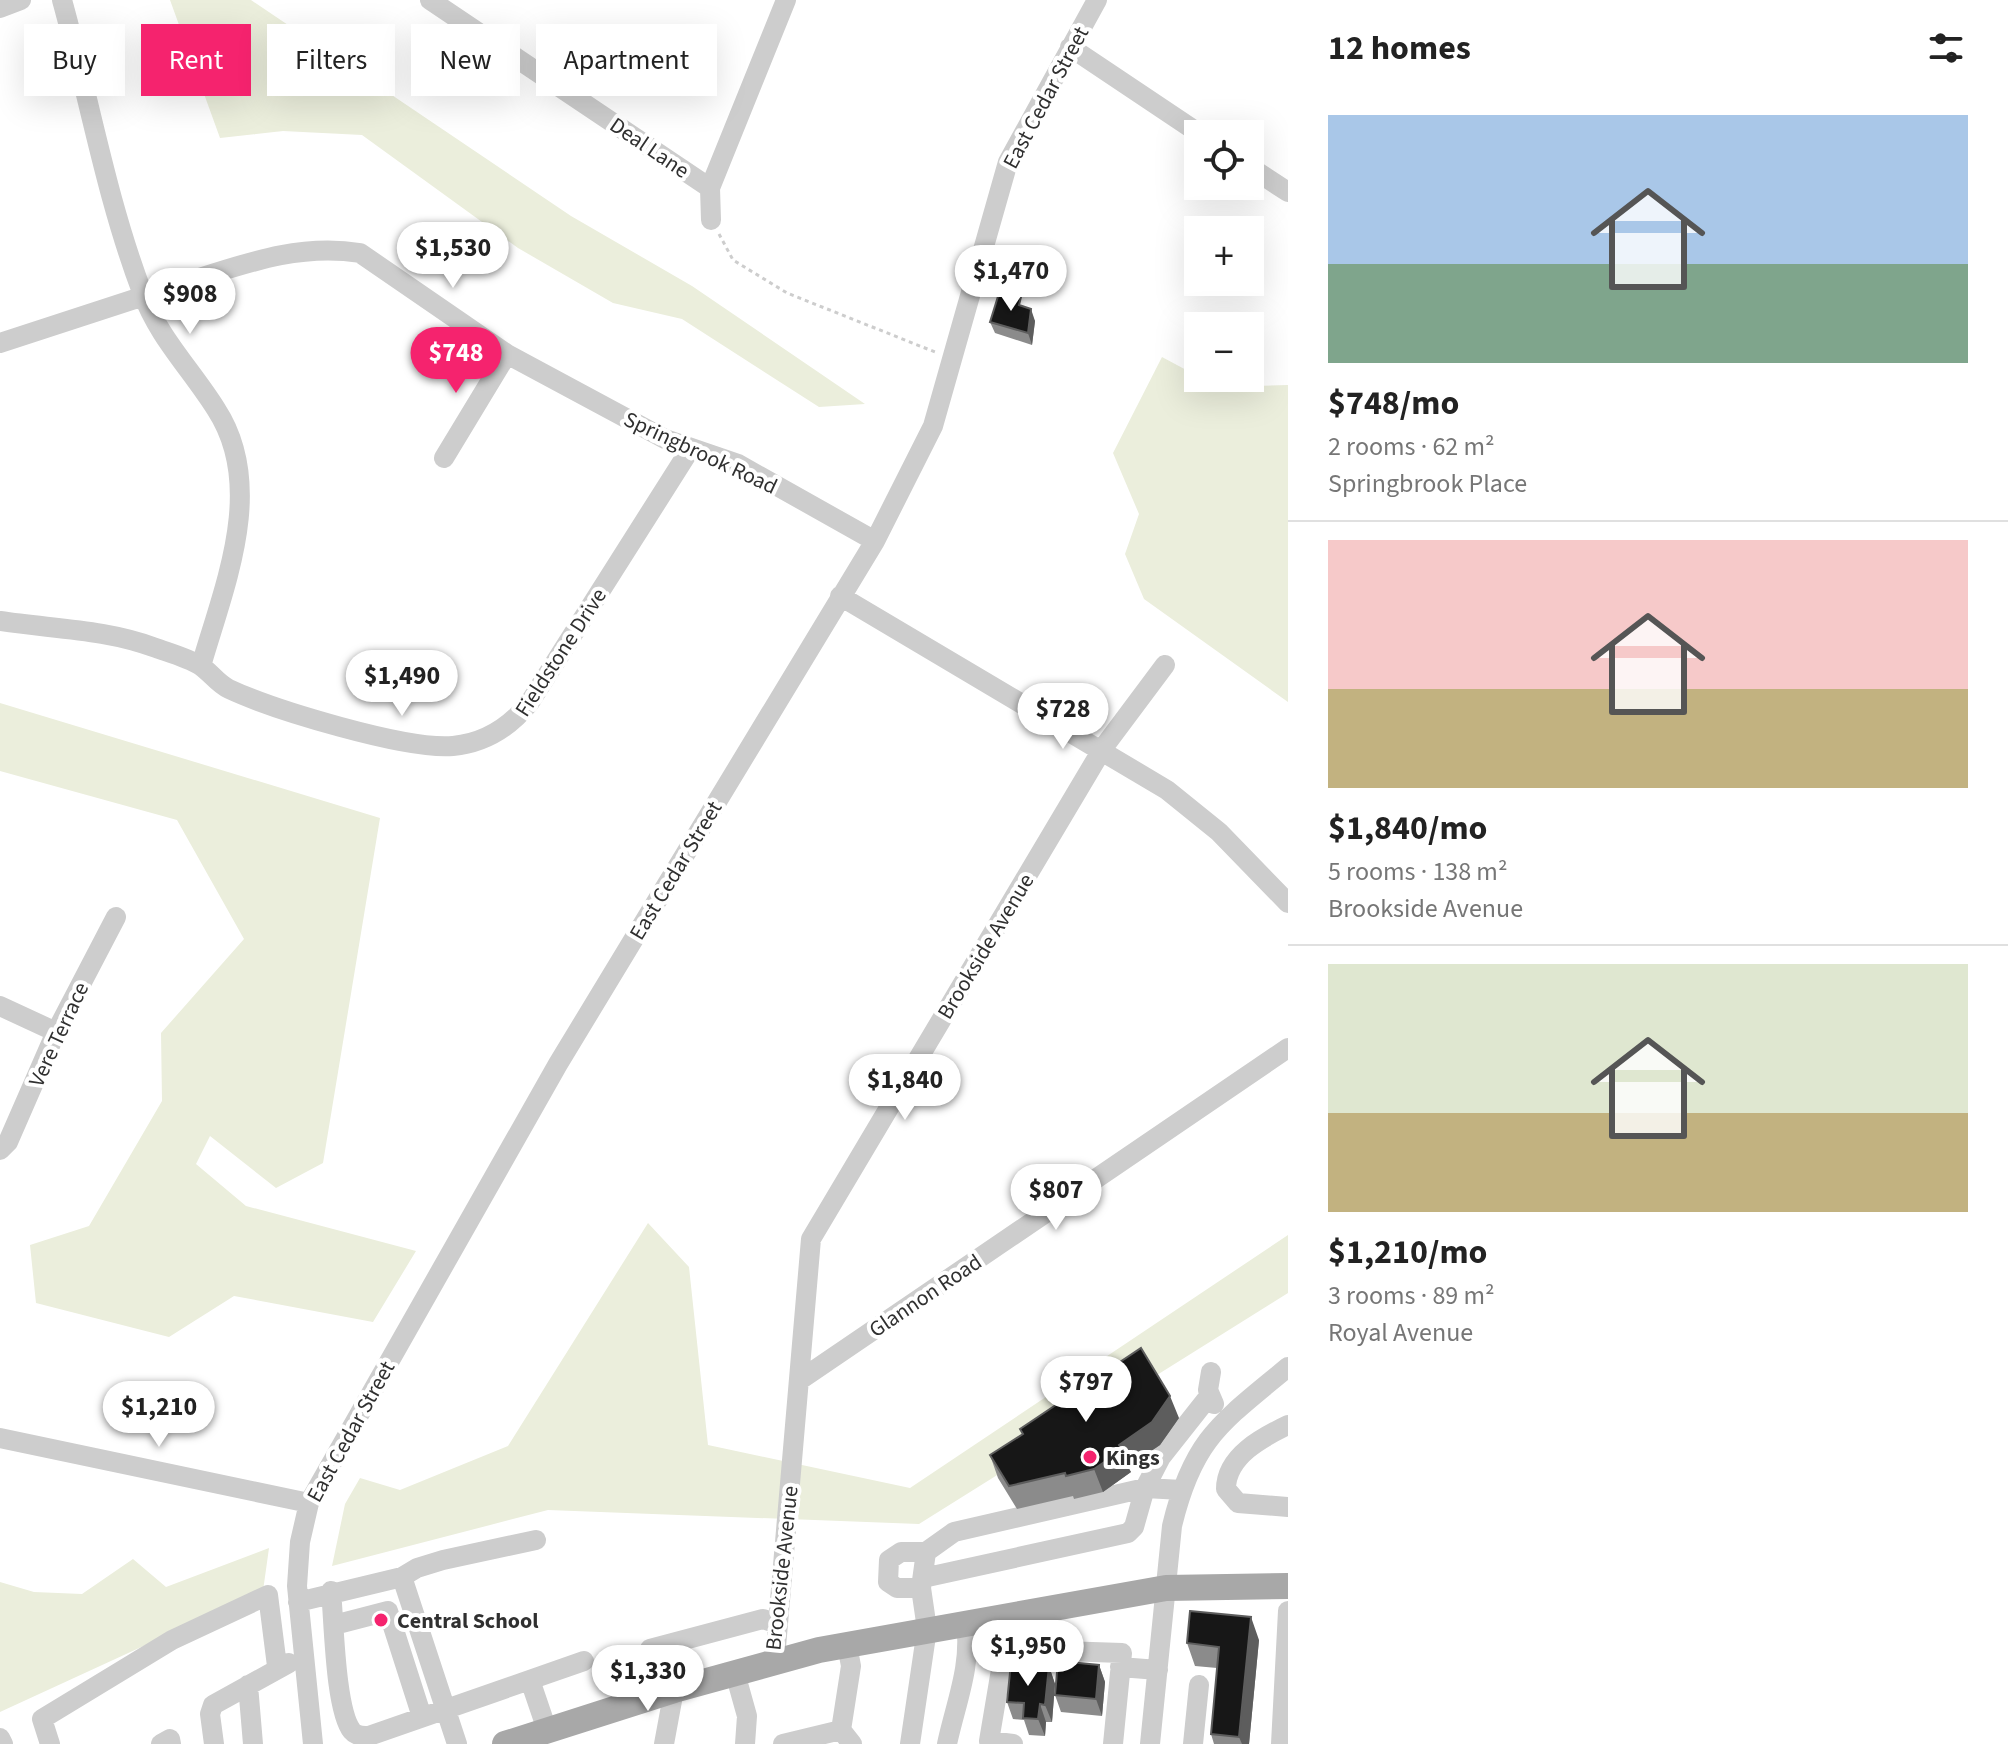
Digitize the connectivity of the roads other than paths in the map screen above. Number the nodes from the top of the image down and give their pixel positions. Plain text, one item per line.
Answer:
1 (21, 0) edge
2 (62, 0) edge
3 (430, 0) edge
4 (786, 0) edge
5 (1097, 0) edge
6 (0, 8) edge
7 (1070, 47) junction
8 (1184, 123) edge
9 (1264, 176) edge
10 (710, 188) junction
11 (1288, 192) edge
12 (711, 220) road end
13 (143, 295) junction
14 (0, 343) edge
15 (507, 354) junction
16 (691, 448) junction
17 (444, 458) dead end
18 (875, 541) junction
19 (840, 596) junction
20 (0, 621) edge
21 (1165, 665) dead end
22 (201, 666) junction
23 (1103, 748) junction
24 (1288, 903) edge
25 (116, 917) dead end
26 (0, 1006) edge
27 (56, 1032) junction
28 (1288, 1048) edge
29 (0, 1150) edge
30 (1288, 1367) edge
31 (1211, 1372) dead end
32 (800, 1380) junction
33 (1210, 1395) junction
34 (1221, 1423) junction
35 (1288, 1425) edge
36 (0, 1438) edge
37 (1145, 1488) junction
38 (1182, 1490) junction
39 (309, 1503) junction
40 (1288, 1507) edge
41 (536, 1540) dead end
42 (926, 1552) junction
43 (402, 1577) junction
44 (922, 1583) junction
45 (1288, 1586) edge
46 (1166, 1588) junction
47 (331, 1591) junction
48 (268, 1595) junction
49 (298, 1602) junction
50 (1288, 1611) edge
51 (1027, 1612) junction
52 (966, 1622) junction
53 (271, 1623) junction
54 (778, 1624) junction
55 (334, 1625) junction
56 (927, 1629) junction
57 (847, 1645) junction
58 (1032, 1650) junction
59 (304, 1658) junction
60 (584, 1661) dead end
61 (772, 1662) junction
62 (277, 1666) junction
63 (1120, 1667) junction
64 (1158, 1670) junction
65 (735, 1673) junction
66 (530, 1680) junction
67 (248, 1685) junction
68 (1199, 1685) dead end
69 (674, 1690) junction
70 (444, 1709) junction
71 (422, 1717) junction
72 (547, 1730) junction
73 (846, 1737) edge
74 (0, 1738) edge
75 (3, 1744) edge
76 (50, 1744) edge
77 (161, 1744) edge
78 (171, 1744) edge
79 (214, 1744) edge
80 (253, 1744) edge
81 (313, 1744) edge
82 (457, 1744) edge
83 (505, 1744) edge
84 (664, 1744) edge
85 (745, 1744) edge
86 (783, 1744) edge
87 (910, 1744) edge
88 (947, 1744) edge
89 (1013, 1744) edge
90 (1113, 1744) edge
91 (1150, 1744) edge
92 (1193, 1744) edge
93 (1281, 1744) edge

1 - 6 street
2 - 13 street
3 - 10 street, Deal Lane
4 - 10 street
5 - 7 street, East Cedar Street
7 - 8 street
7 - 18 street, East Cedar Street
9 - 11 street
10 - 12 street
13 - 14 street, Springbrook Road
13 - 15 street, Springbrook Road
13 - 22 street
15 - 16 street, Springbrook Road
15 - 17 street
16 - 18 street, Springbrook Road
16 - 22 street, Fieldstone Drive
18 - 19 street, East Cedar Street
19 - 23 street
19 - 39 street, East Cedar Street
20 - 22 street, Fieldstone Drive
21 - 23 street, Brookside Avenue
23 - 24 street
23 - 32 street, Brookside Avenue
25 - 27 street, Vere Terrace
26 - 27 street
27 - 29 street, Vere Terrace
28 - 32 street, Glannon Road
30 - 34 street
31 - 33 street
32 - 54 street, Brookside Avenue
33 - 34 street
33 - 37 street
34 - 38 street
35 - 40 street
36 - 39 street
37 - 38 street
37 - 42 street
37 - 44 street
38 - 46 street
39 - 49 street, East Cedar Street
41 - 43 street
42 - 44 street
42 - 44 street
43 - 47 street
43 - 70 street
44 - 56 street
45 - 46 main road
46 - 51 main road
46 - 64 street
47 - 49 street
47 - 55 street
48 - 49 street
48 - 53 street
48 - 76 street
49 - 53 street
49 - 59 street, East Cedar Street
50 - 93 street
51 - 52 main road
51 - 58 street
52 - 56 main road
52 - 88 street
53 - 62 street
54 - 61 street, Brookside Avenue
54 - 69 street
55 - 71 street
55 - 71 street
56 - 57 main road
56 - 87 street
57 - 61 main road
57 - 73 street
58 - 63 street
58 - 89 street
59 - 62 street
59 - 81 street, East Cedar Street
60 - 66 street
61 - 65 main road
62 - 67 street
63 - 64 street
63 - 90 street
64 - 91 street
65 - 69 main road
65 - 85 street
66 - 70 street
66 - 72 street
67 - 79 street
67 - 80 street
68 - 92 street
69 - 72 main road
69 - 84 street
70 - 71 street
70 - 82 street
72 - 83 main road
73 - 86 street
74 - 75 street
77 - 78 street

